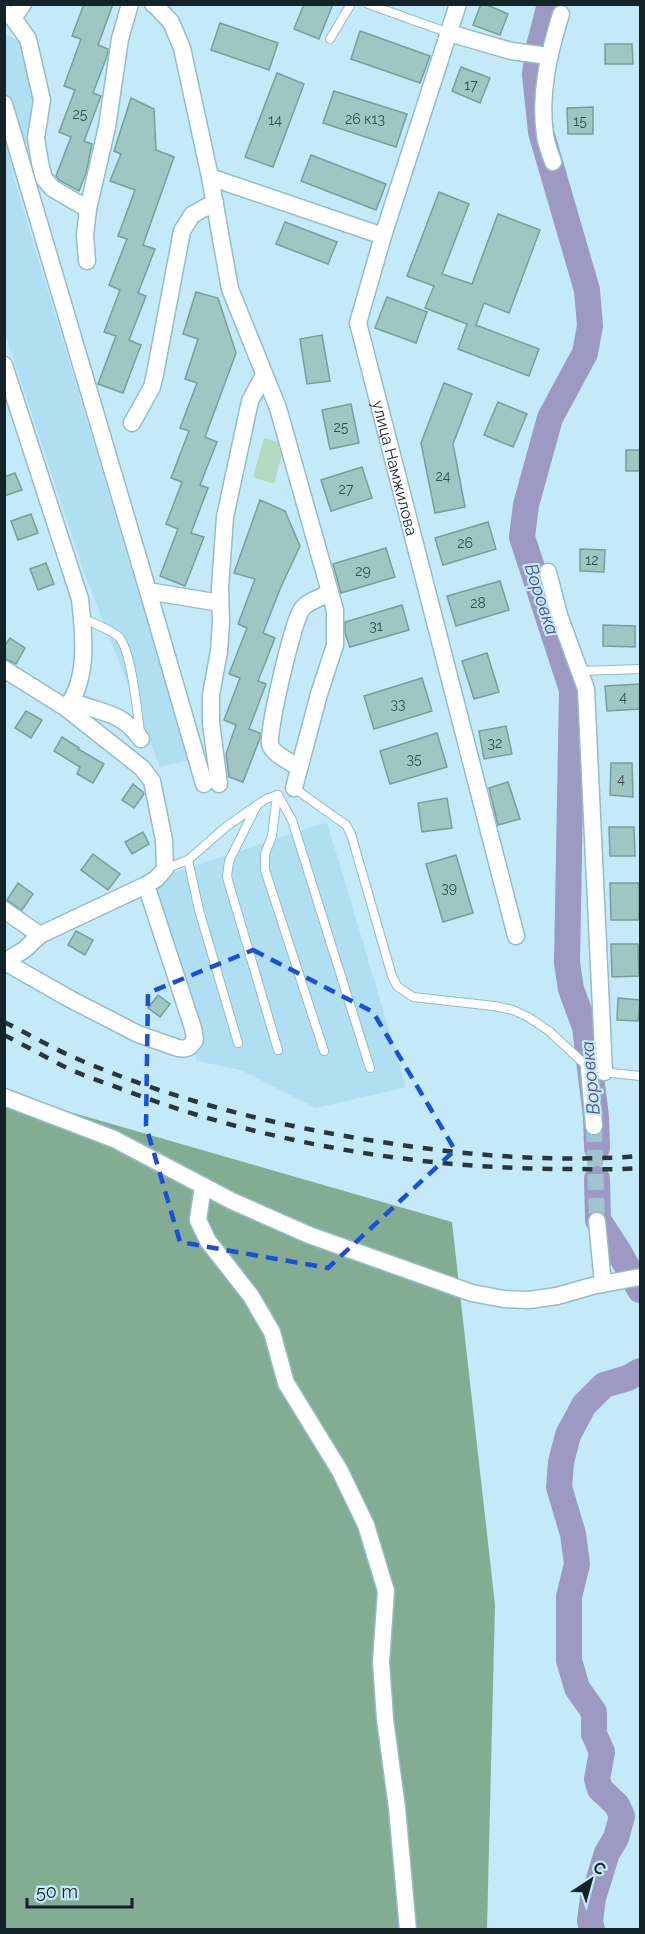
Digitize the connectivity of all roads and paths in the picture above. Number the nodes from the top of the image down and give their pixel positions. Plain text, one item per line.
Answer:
1 (130, 4) edge
2 (153, 4) edge
3 (351, 4) edge
4 (368, 4) edge
5 (458, 4) edge
6 (13, 12) edge
7 (561, 14) dead end
8 (449, 33) junction
9 (330, 39) dead end
10 (549, 56) junction
11 (4, 104) edge
12 (553, 162) dead end
13 (210, 177) junction
14 (215, 202) junction
15 (88, 208) junction
16 (383, 236) junction
17 (87, 261) dead end
18 (4, 365) edge
19 (264, 375) junction
20 (132, 423) dead end
21 (548, 572) dead end
22 (148, 591) junction
23 (330, 593) junction
24 (220, 603) junction
25 (82, 618) junction
26 (4, 669) edge
27 (640, 669) edge
28 (580, 671) junction
29 (69, 704) junction
30 (141, 739) joint
31 (298, 767) junction
32 (294, 788) joint
33 (278, 795) junction
34 (257, 804) junction
35 (188, 860) junction
36 (165, 869) junction
37 (146, 885) junction
38 (4, 910) edge
39 (40, 935) junction
40 (516, 936) dead end
41 (5, 962) edge
42 (238, 1043) dead end
43 (278, 1050) dead end
44 (324, 1051) dead end
45 (370, 1068) dead end
46 (598, 1071) junction
47 (640, 1076) edge
48 (4, 1097) edge
49 (594, 1126) tunnel mouth
50 (203, 1186) junction
51 (597, 1221) tunnel mouth
52 (640, 1277) edge
53 (603, 1284) junction
54 (408, 1929) edge

1 - 15 street
2 - 13 street
3 - 9 lane
4 - 8 lane
5 - 8 street, улица Намжилова
6 - 15 street
7 - 10 street
8 - 10 street
8 - 16 street, улица Намжилова
10 - 12 street
11 - 22 street
13 - 14 street
13 - 16 street
14 - 19 street
14 - 20 street
15 - 17 street
16 - 40 street, улица Намжилова
18 - 25 street
19 - 23 street
19 - 24 street
21 - 28 street
22 - 24 street
22 - 24 street
23 - 31 street
23 - 31 street
25 - 29 street
25 - 30 lane
26 - 29 street
27 - 28 lane
28 - 46 street
29 - 30 street
29 - 36 street
31 - 32 street
32 - 46 lane
33 - 34 lane
33 - 44 lane
33 - 45 lane
34 - 35 lane
34 - 43 lane
35 - 36 lane
35 - 42 lane
36 - 37 street
37 - 39 street
37 - 41 street
38 - 39 street
39 - 41 street
46 - 47 lane
46 - 49 street
48 - 50 street
50 - 53 street
50 - 54 street
51 - 53 street
52 - 53 street

